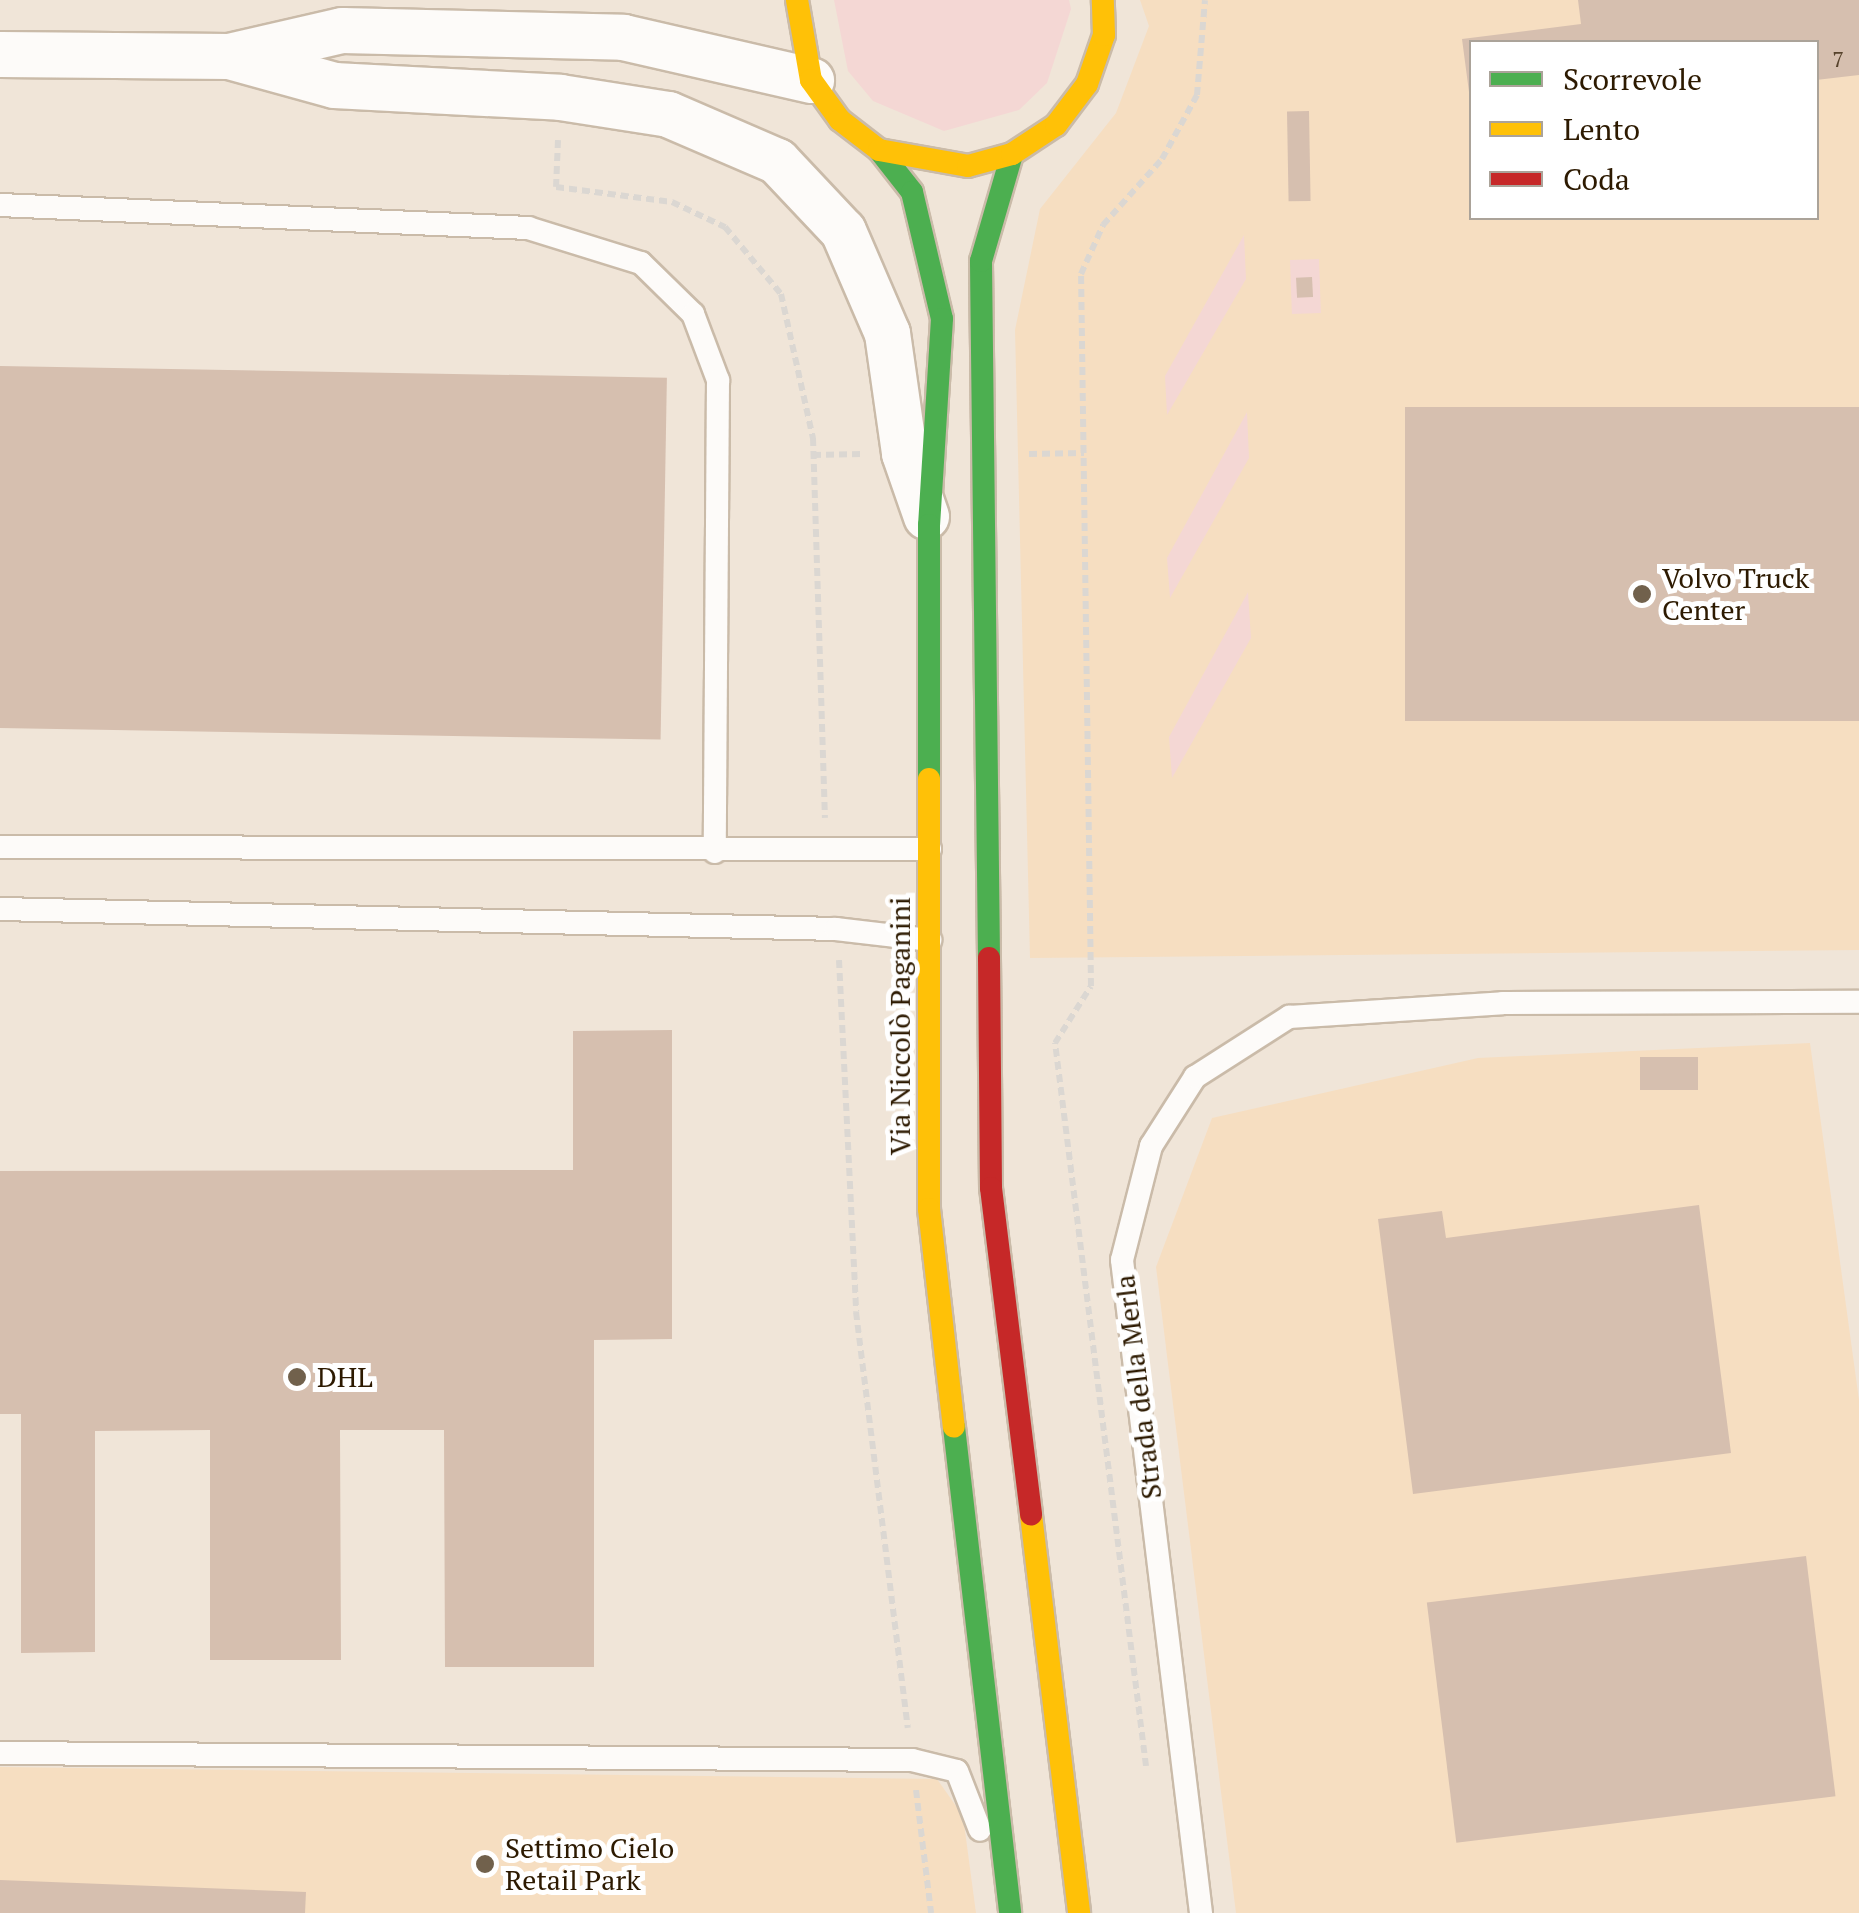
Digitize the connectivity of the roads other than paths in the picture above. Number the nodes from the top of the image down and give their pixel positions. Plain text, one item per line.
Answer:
1 (797, 0) edge
2 (1103, 0) edge
3 (0, 54) edge
4 (229, 56) junction
5 (811, 80) junction
6 (880, 150) junction
7 (1012, 154) junction
8 (0, 206) edge
9 (929, 525) junction
10 (0, 847) edge
11 (930, 849) junction
12 (715, 852) junction
13 (0, 909) edge
14 (930, 940) junction
15 (1859, 1002) edge
16 (0, 1753) edge
17 (1010, 1908) edge
18 (1080, 1913) edge
19 (1202, 1913) edge

1 - 5 street
2 - 7 street
3 - 4 street
4 - 5 street
4 - 9 street
5 - 6 street
6 - 7 street
6 - 9 street, Via Niccolò Paganini
7 - 18 street
8 - 12 lane
9 - 11 street, Via Niccolò Paganini
10 - 12 lane
11 - 12 lane
11 - 14 street, Via Niccolò Paganini
13 - 14 lane
14 - 17 street, Via Niccolò Paganini
15 - 19 lane, Strada della Merla
16 - 17 lane

